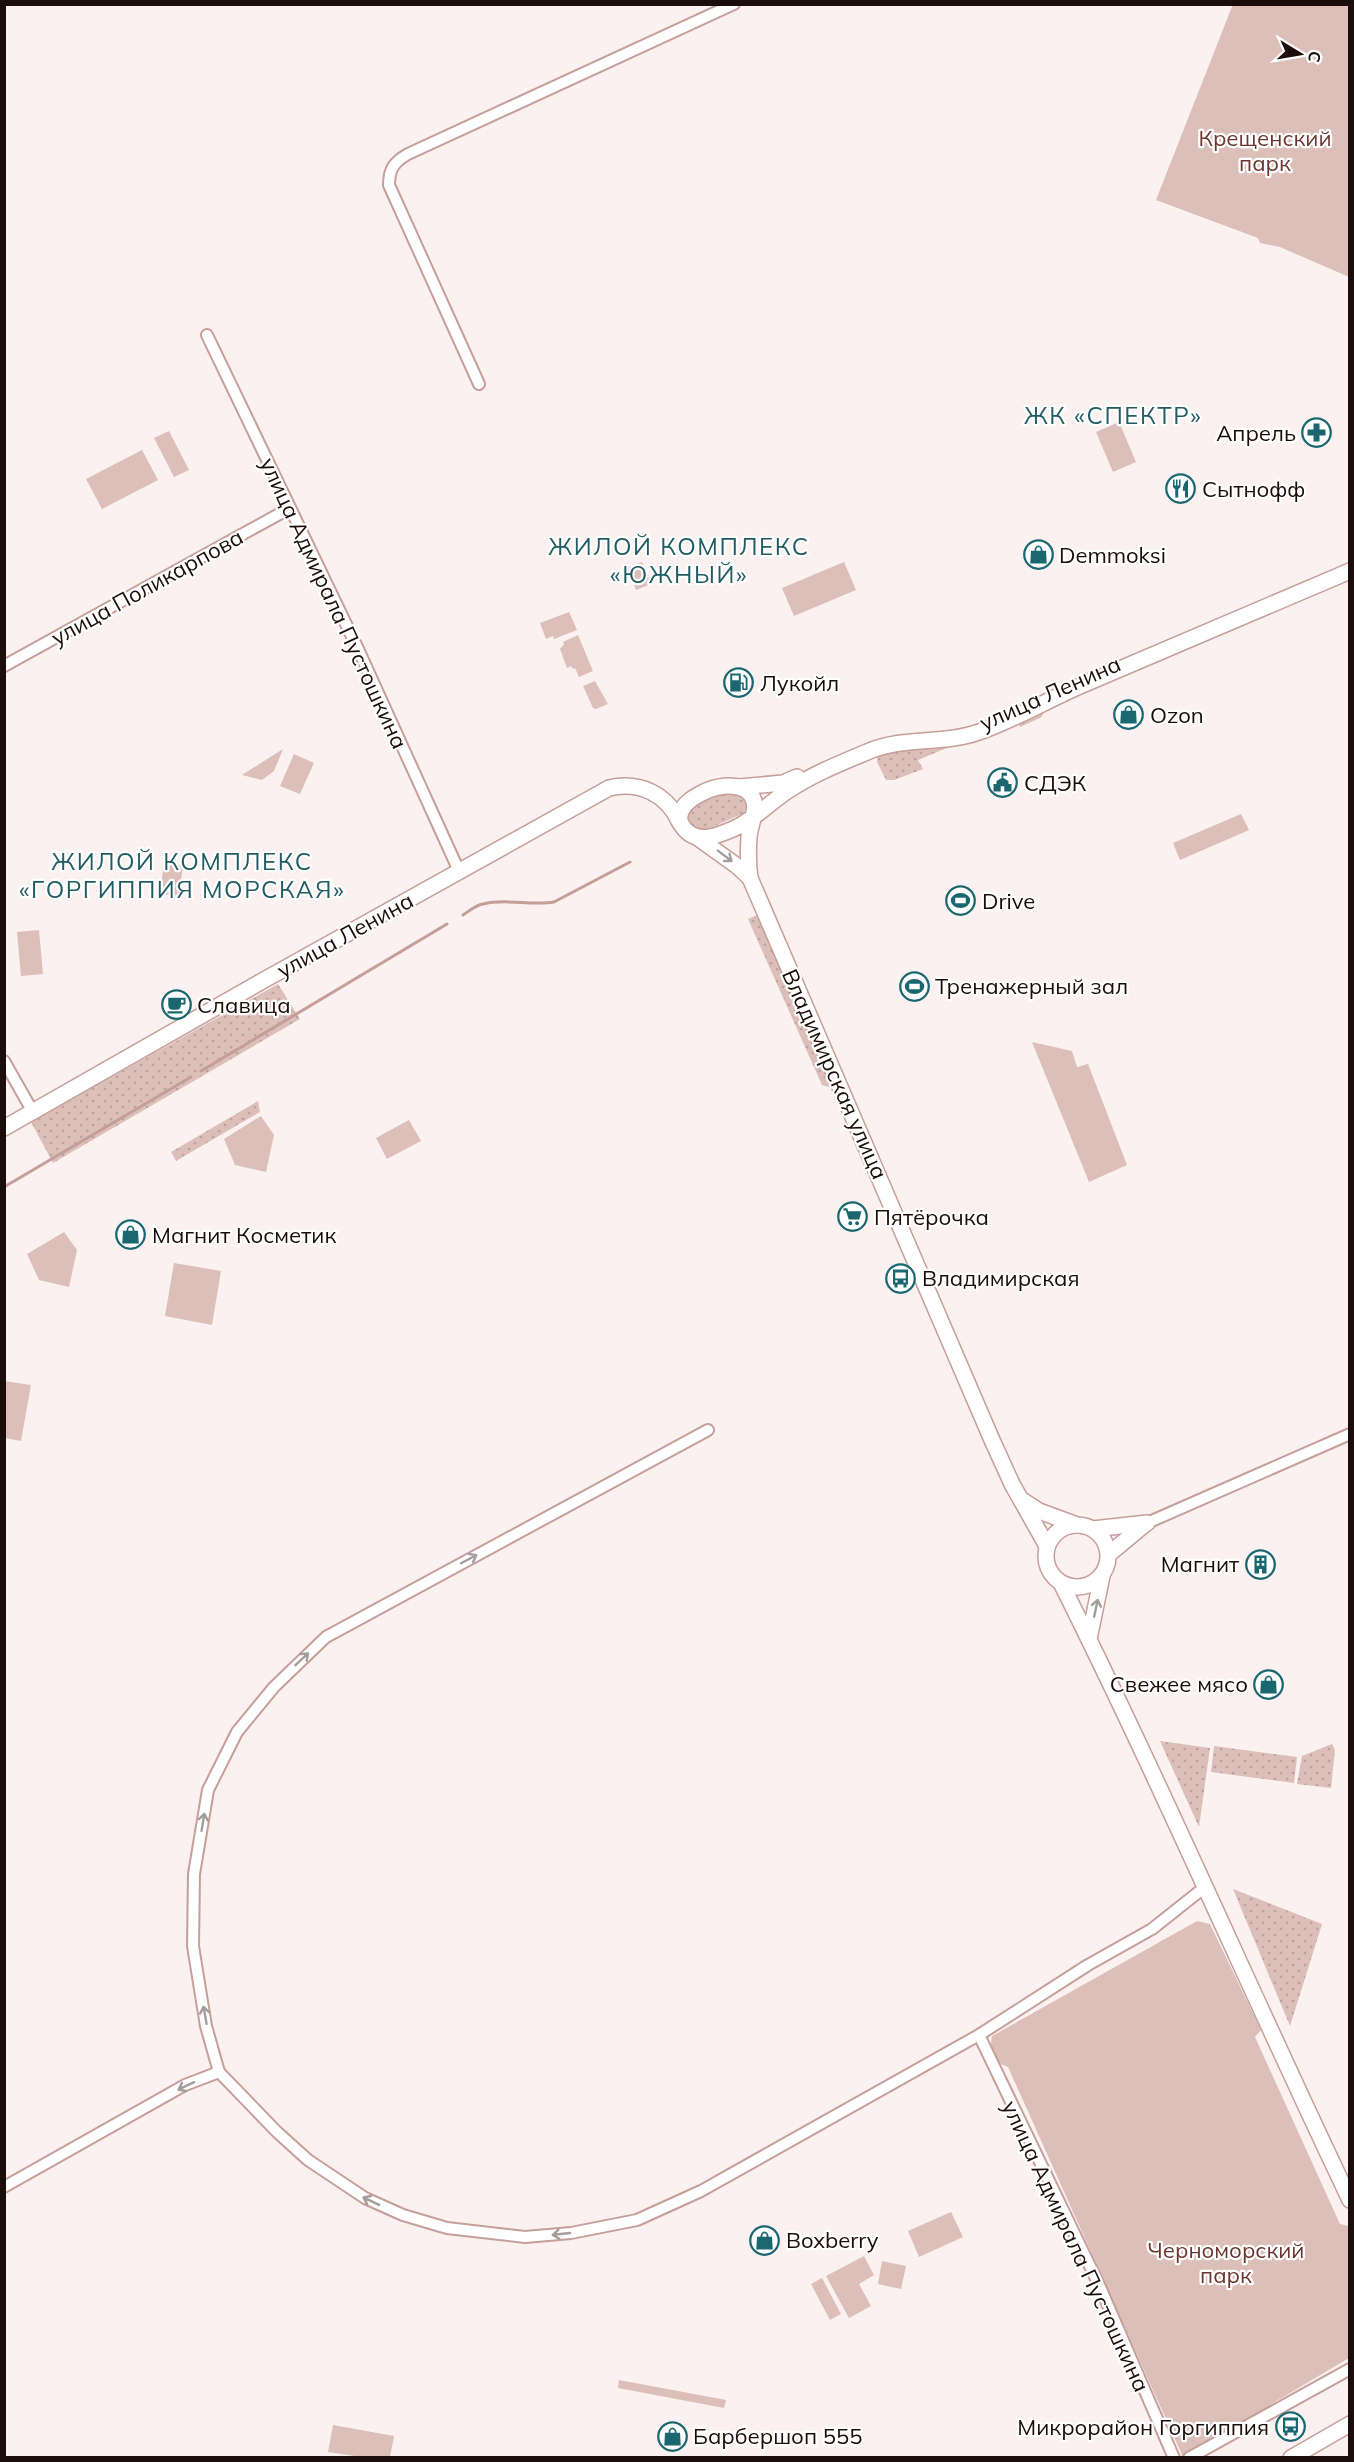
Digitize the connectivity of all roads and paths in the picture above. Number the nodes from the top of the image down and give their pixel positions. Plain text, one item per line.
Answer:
1 (734, 4) edge
2 (207, 335) dead end
3 (479, 384) dead end
4 (290, 508) junction
5 (1350, 560) edge
6 (1350, 571) edge
7 (4, 666) edge
8 (739, 787) junction
9 (693, 797) junction
10 (666, 801) junction
11 (752, 817) junction
12 (680, 823) junction
13 (698, 837) junction
14 (459, 871) junction
15 (750, 878) junction
16 (4, 1061) edge
17 (33, 1112) junction
18 (4, 1128) edge
19 (708, 1430) dead end
20 (1350, 1434) edge
21 (1022, 1500) junction
22 (1147, 1523) junction
23 (1077, 1525) junction
24 (1093, 1529) junction
25 (1047, 1546) junction
26 (1108, 1554) junction
27 (1102, 1576) junction
28 (1062, 1585) junction
29 (1089, 1640) junction
30 (1205, 1887) junction
31 (979, 2035) junction
32 (219, 2072) junction
33 (4, 2187) edge
34 (1350, 2200) edge
35 (1350, 2369) edge
36 (1350, 2424) edge
37 (1174, 2457) edge
38 (1189, 2457) edge
39 (1291, 2457) edge

1 - 3 street
2 - 4 street, улица Адмирала Пустошкина
4 - 7 street, улица Поликарпова
4 - 14 street, улица Адмирала Пустошкина
5 - 8 street, улица Ленина
6 - 11 street, улица Ленина
8 - 9 street
8 - 11 street, Владимирская улица
9 - 10 street
9 - 12 street
10 - 12 street, Владимирская улица
10 - 14 street, улица Ленина
11 - 13 street
11 - 15 street, Владимирская улица
12 - 13 street, Владимирская улица
13 -> 15 street, Владимирская улица
14 - 17 street, улица Ленина
15 - 21 street, Владимирская улица
16 - 17 street
17 - 18 street, улица Ленина
32 -> 19 street
20 - 22 street
21 - 23 street
21 - 25 street, Владимирская улица
22 - 24 street
22 - 26 street
23 - 24 street
23 - 25 street
24 - 26 street
25 - 28 street
26 - 27 street
27 - 28 street
29 -> 27 street
28 - 29 street
29 - 30 street
30 - 31 street
30 - 34 street
31 -> 32 street
31 - 37 street, улица Адмирала Пустошкина
32 -> 33 street
35 - 38 street
36 - 39 street

